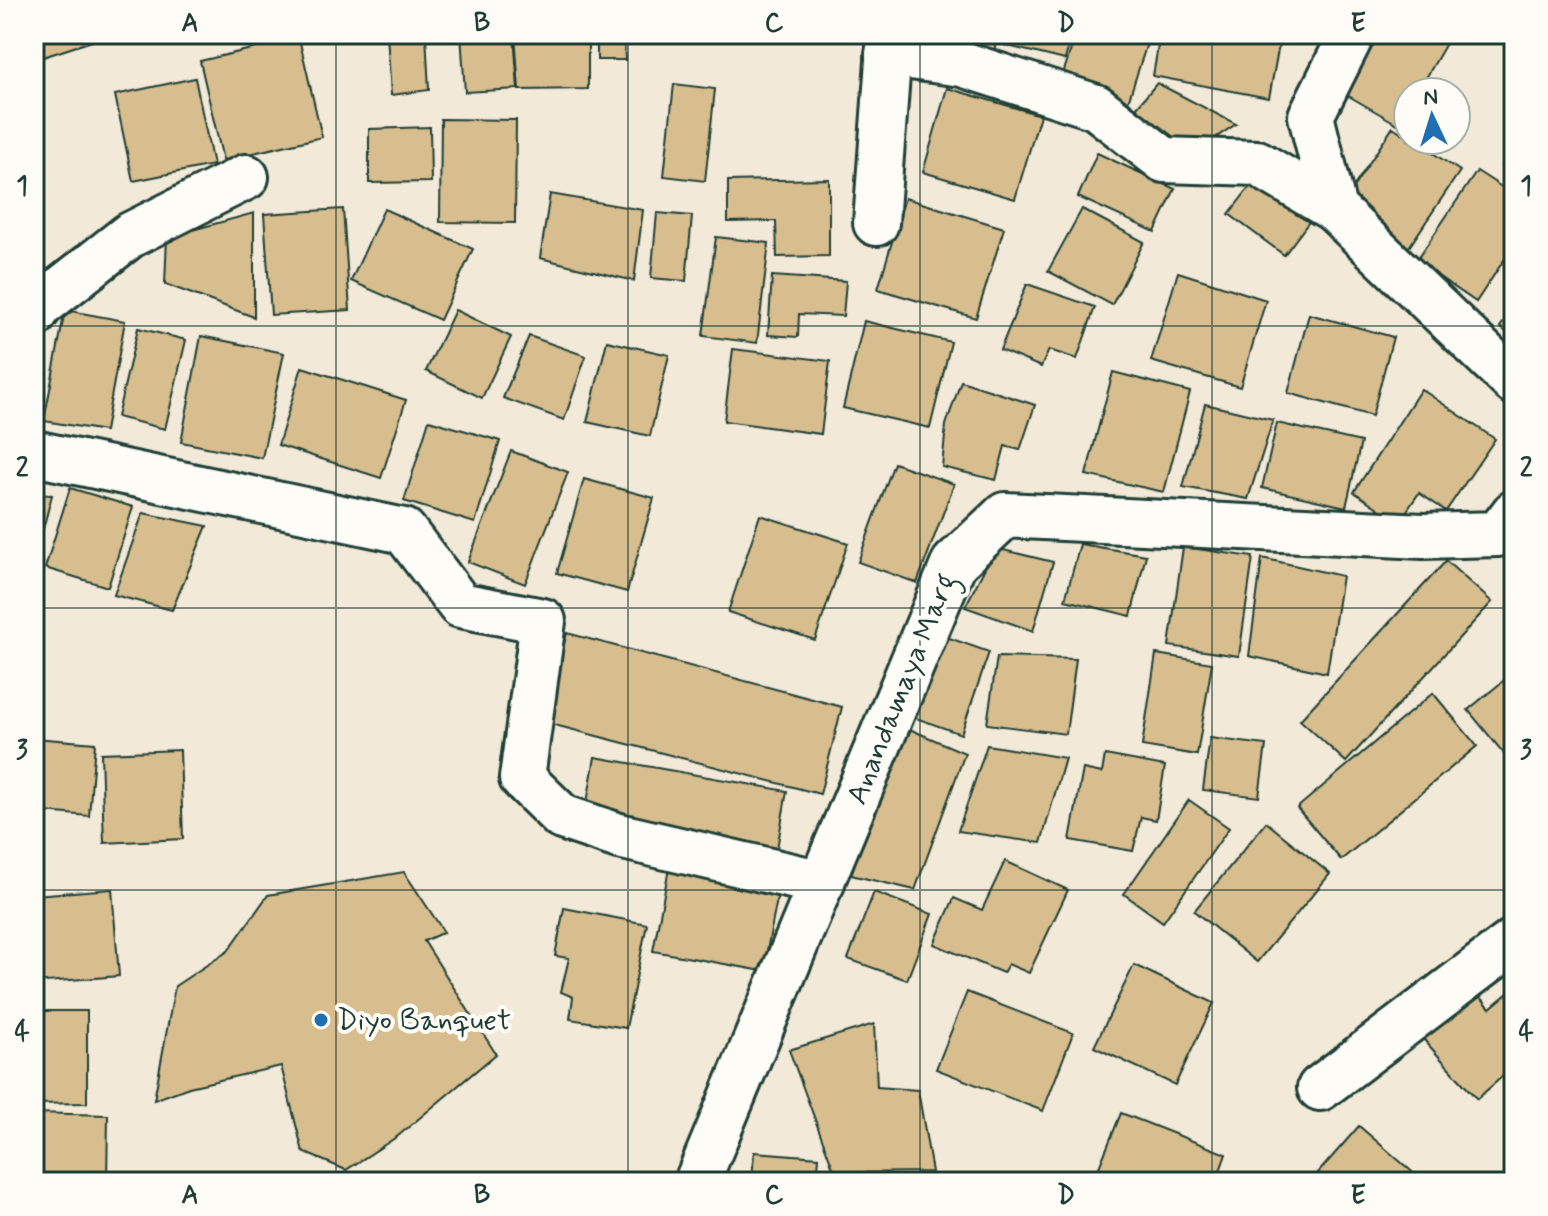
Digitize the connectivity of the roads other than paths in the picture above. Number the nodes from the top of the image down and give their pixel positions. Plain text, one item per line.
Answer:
1 (1352, 34) edge
2 (889, 44) edge
3 (246, 177) dead end
4 (1334, 209) junction
5 (876, 223) dead end
6 (36, 304) edge
7 (1514, 382) edge
8 (34, 453) edge
9 (1509, 533) edge
10 (822, 883) junction
11 (1514, 941) edge
12 (1320, 1088) dead end
13 (697, 1182) edge

1 - 4 street
2 - 4 street
2 - 5 street
3 - 6 street
4 - 7 street
8 - 10 street
9 - 10 street, Anandamaya Marg
10 - 13 street, Anandamaya Marg
11 - 12 street

